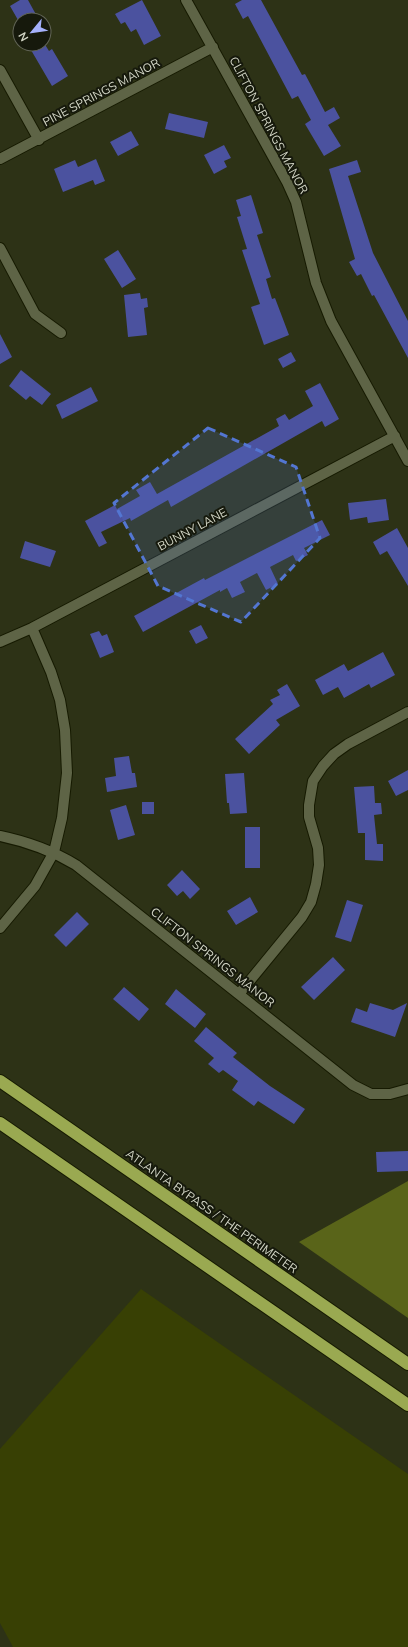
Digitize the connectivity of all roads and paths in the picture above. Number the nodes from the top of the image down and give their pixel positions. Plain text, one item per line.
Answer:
1 (186, 0) edge
2 (213, 47) junction
3 (0, 70) edge
4 (39, 140) junction
5 (0, 159) edge
6 (0, 248) edge
7 (61, 333) dead end
8 (395, 436) junction
9 (408, 460) edge
10 (32, 628) junction
11 (0, 642) edge
12 (408, 712) edge
13 (0, 836) edge
14 (54, 852) junction
15 (0, 928) edge
16 (239, 994) junction
17 (0, 1081) edge
18 (408, 1090) edge
19 (0, 1124) edge
20 (408, 1364) edge
21 (408, 1405) edge

1 - 2 street, CLIFTON SPRINGS MANOR
2 - 4 street, PINE SPRINGS MANOR
2 - 8 street, CLIFTON SPRINGS MANOR
3 - 4 street
4 - 5 street, PINE SPRINGS MANOR
6 - 7 street
8 - 9 street, CLIFTON SPRINGS MANOR
8 - 10 street, BUNNY LANE
10 - 11 street, BUNNY LANE
10 - 14 street
12 - 16 street
13 - 14 street, CLIFTON SPRINGS MANOR
14 - 15 street
14 - 16 street, CLIFTON SPRINGS MANOR
16 - 18 street, CLIFTON SPRINGS MANOR
17 - 20 highway, ATLANTA BYPASS / THE PERIMETER
19 - 21 highway

